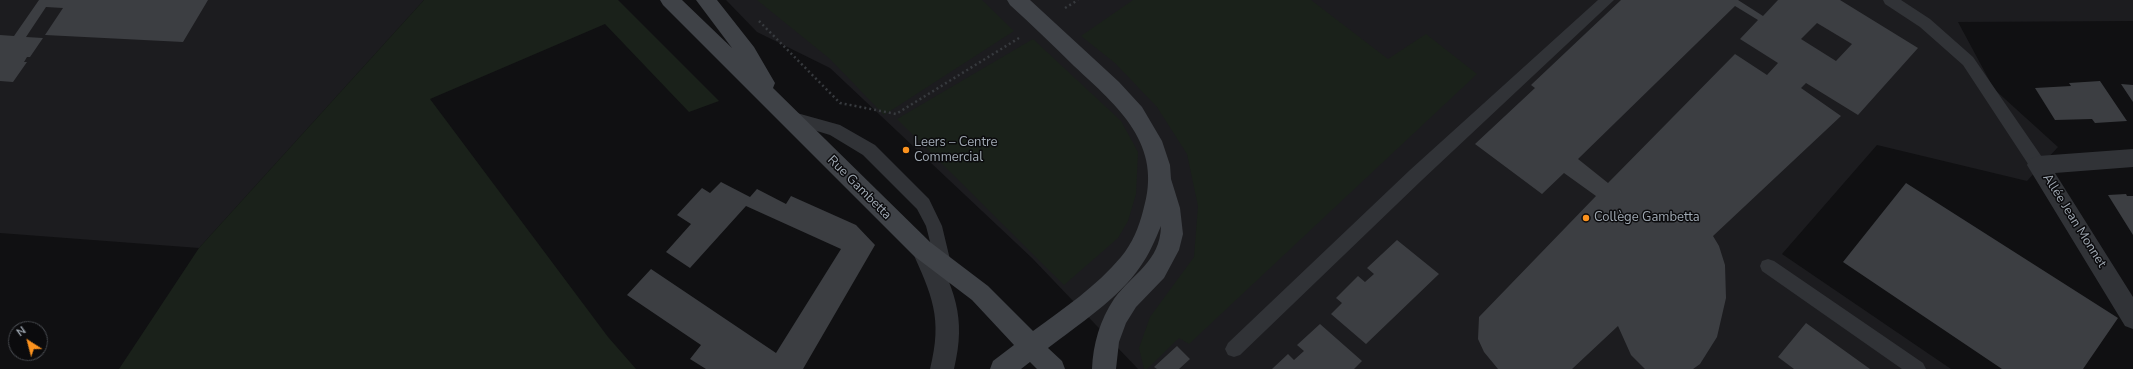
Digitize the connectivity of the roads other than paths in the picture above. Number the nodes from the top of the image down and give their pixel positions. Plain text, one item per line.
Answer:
1 (670, 0) edge
2 (706, 0) edge
3 (1017, 0) edge
4 (1607, 0) edge
5 (1890, 0) edge
6 (786, 116) junction
7 (2133, 158) edge
8 (2038, 164) junction
9 (1160, 179) junction
10 (922, 249) junction
11 (945, 266) junction
12 (1768, 266) dead end
13 (947, 303) junction
14 (2133, 318) edge
15 (1032, 345) junction
16 (1234, 349) dead end
17 (942, 369) edge
18 (1002, 369) edge
19 (1053, 369) edge
20 (1104, 369) edge
21 (1917, 369) edge

1 - 6 street, Rue Gambetta
2 - 6 street
3 - 9 street
4 - 16 lane
5 - 8 lane
6 - 10 street, Rue Gambetta
6 - 11 lane
7 - 8 street, Allée Jean Monnet
8 - 14 street, Allée Jean Monnet
9 - 15 street
9 - 20 street
10 - 11 street, Rue Gambetta
10 - 13 street
11 - 13 lane
11 - 15 street, Rue Gambetta
12 - 21 lane
13 - 17 street
15 - 18 street
15 - 19 street, Rue Gambetta

